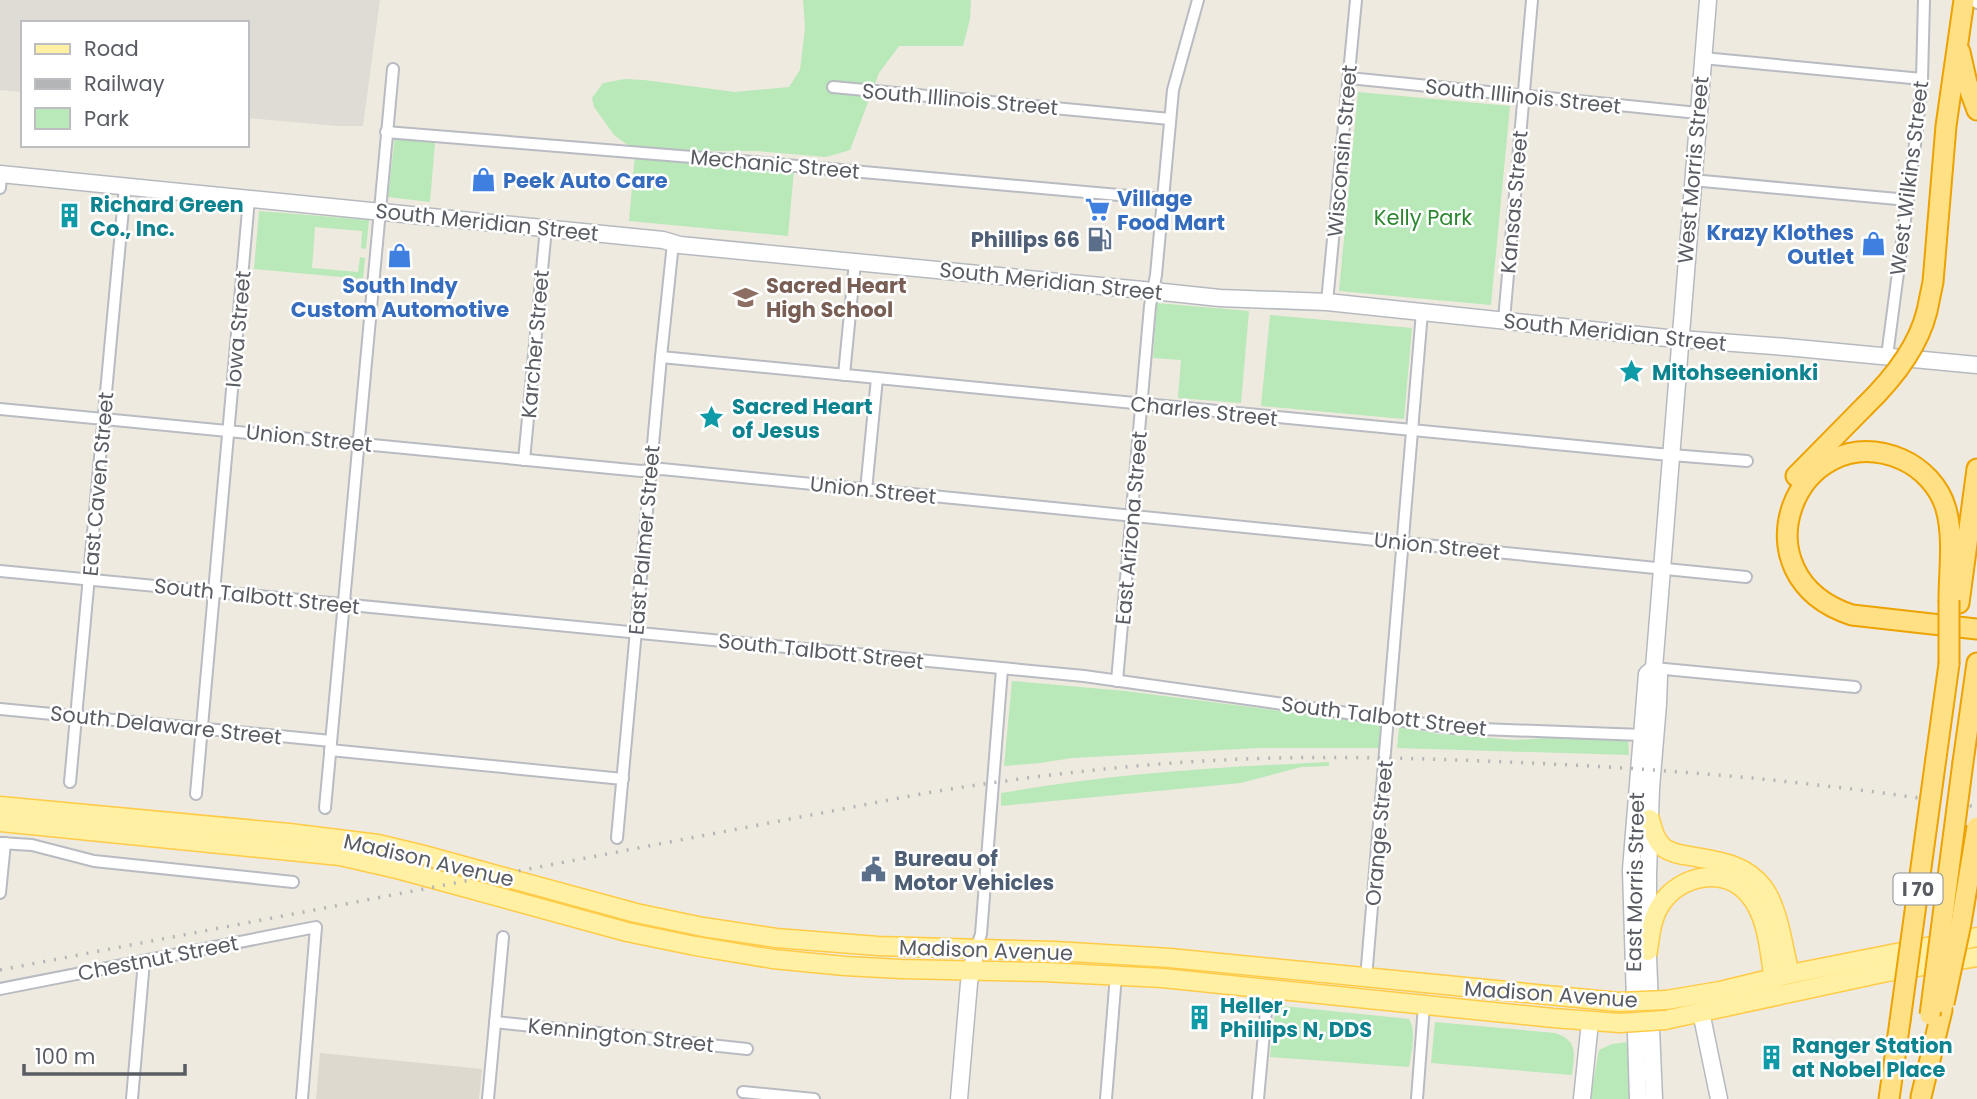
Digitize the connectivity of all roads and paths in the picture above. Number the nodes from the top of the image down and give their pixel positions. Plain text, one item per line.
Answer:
1 (1198, 0) edge
2 (1356, 0) edge
3 (1532, 0) edge
4 (1708, 0) edge
5 (1924, 0) edge
6 (1964, 0) edge
7 (1958, 40) junction
8 (1703, 58) junction
9 (393, 69) dead end
10 (1349, 78) junction
11 (1922, 79) junction
12 (833, 87) dead end
13 (1523, 96) junction
14 (1977, 110) edge
15 (1698, 113) junction
16 (1170, 119) junction
17 (386, 132) junction
18 (0, 179) edge
19 (1692, 180) junction
20 (125, 187) junction
21 (249, 199) junction
22 (1163, 199) junction
23 (1908, 200) junction
24 (379, 211) junction
25 (546, 228) junction
26 (673, 243) junction
27 (855, 261) junction
28 (1153, 292) junction
29 (1327, 302) junction
30 (1422, 312) junction
31 (1504, 320) junction
32 (1680, 340) junction
33 (1887, 356) junction
34 (661, 357) junction
35 (1977, 365) edge
36 (844, 375) junction
37 (877, 378) junction
38 (1142, 405) junction
39 (0, 409) edge
40 (103, 418) junction
41 (229, 430) junction
42 (1412, 431) junction
43 (359, 443) junction
44 (1671, 454) junction
45 (524, 460) junction
46 (1747, 461) dead end
47 (1977, 469) edge
48 (651, 471) junction
49 (866, 490) junction
50 (1132, 516) junction
51 (1403, 543) junction
52 (1662, 568) junction
53 (0, 570) edge
54 (1746, 577) dead end
55 (89, 579) junction
56 (214, 592) junction
57 (1954, 601) junction
58 (344, 604) junction
59 (1977, 629) edge
60 (636, 633) junction
61 (1977, 641) edge
62 (1977, 665) edge
63 (1654, 668) junction
64 (1002, 669) junction
65 (1117, 681) junction
66 (1855, 687) dead end
67 (0, 709) edge
68 (76, 717) junction
69 (1388, 719) junction
70 (201, 729) junction
71 (1642, 735) junction
72 (331, 745) junction
73 (623, 779) junction
74 (70, 782) dead end
75 (196, 794) dead end
76 (0, 806) edge
77 (325, 808) dead end
78 (1650, 819) junction
79 (0, 822) edge
80 (1977, 827) edge
81 (617, 838) dead end
82 (2, 843) edge
83 (293, 882) dead end
84 (0, 893) edge
85 (503, 937) dead end
86 (1977, 937) edge
87 (976, 949) junction
88 (1648, 951) junction
89 (1977, 957) edge
90 (144, 961) junction
91 (971, 970) junction
92 (1116, 975) junction
93 (1782, 977) junction
94 (1366, 978) junction
95 (0, 989) edge
96 (1268, 989) junction
97 (1424, 1005) junction
98 (1701, 1012) junction
99 (1936, 1013) junction
100 (495, 1022) junction
101 (1590, 1022) junction
102 (747, 1049) dead end
103 (743, 1092) dead end
104 (1921, 1098) edge
105 (132, 1099) edge
106 (302, 1099) edge
107 (488, 1099) edge
108 (814, 1099) edge
109 (959, 1099) edge
110 (1106, 1099) edge
111 (1258, 1099) edge
112 (1417, 1099) edge
113 (1582, 1099) edge
114 (1637, 1099) edge
115 (1654, 1099) edge
116 (1719, 1099) edge
117 (1889, 1099) edge

1 - 16 street, East Arizona Street
2 - 10 street, Wisconsin Street
3 - 13 street, Kansas Street
4 - 8 main road, West Morris Street
5 - 11 street, West Wilkins Street
6 - 7 highway
7 - 14 highway
7 - 61 highway, bridge
8 - 11 street
8 - 15 main road, West Morris Street
9 - 17 street
10 - 13 street, South Illinois Street
10 - 29 street, Wisconsin Street
11 - 23 street, West Wilkins Street
12 - 16 street, South Illinois Street
13 - 15 street, South Illinois Street
13 - 31 street, Kansas Street
15 - 19 main road, West Morris Street
16 - 22 street, East Arizona Street
17 - 22 street, Mechanic Street
17 - 24 street
18 - 20 main road, South Meridian Street
19 - 23 street
19 - 32 main road, West Morris Street
20 - 21 main road, South Meridian Street
20 - 40 street, East Caven Street
21 - 24 main road, South Meridian Street
21 - 41 street, Iowa Street
22 - 28 street, East Arizona Street
23 - 33 street, West Wilkins Street
24 - 25 main road, South Meridian Street
24 - 43 street
25 - 26 main road, South Meridian Street
25 - 45 street, Karcher Street
26 - 27 main road, South Meridian Street
26 - 34 street, East Palmer Street
27 - 28 main road, South Meridian Street
27 - 36 street
28 - 29 main road, South Meridian Street
28 - 38 street, East Arizona Street
29 - 30 main road, South Meridian Street
30 - 31 main road, South Meridian Street
30 - 42 street, Orange Street
31 - 32 main road, South Meridian Street
32 - 33 main road, South Meridian Street
32 - 44 main road, East Morris Street
33 - 35 main road, South Meridian Street
34 - 36 street, Charles Street
34 - 48 street, East Palmer Street
36 - 37 street, Charles Street
37 - 38 street, Charles Street
37 - 49 street
38 - 42 street, Charles Street
38 - 50 street, East Arizona Street
39 - 40 street, Union Street
40 - 41 street, Union Street
40 - 55 street, East Caven Street
41 - 43 street, Union Street
41 - 56 street, Iowa Street
42 - 44 street, Charles Street
42 - 51 street, Orange Street
43 - 45 street, Union Street
43 - 58 street
44 - 46 street, Charles Street
44 - 52 main road, East Morris Street
45 - 48 street, Union Street
47 - 57 highway
48 - 49 street, Union Street
48 - 60 street, East Palmer Street
49 - 50 street, Union Street
50 - 51 street, Union Street
50 - 65 street, East Arizona Street
51 - 52 street, Union Street
51 - 69 street, Orange Street
52 - 54 street, Union Street
52 - 63 main road, East Morris Street
53 - 55 street, South Talbott Street
55 - 56 street, South Talbott Street
55 - 68 street, East Caven Street
56 - 58 street, South Talbott Street
56 - 70 street, Iowa Street
57 - 59 highway
57 - 117 highway, I 70, bridge
58 - 60 street, South Talbott Street
58 - 72 street
60 - 64 street, South Talbott Street
60 - 73 street, East Palmer Street
62 - 99 highway, I 70, bridge
63 - 66 street
63 - 71 main road, East Morris Street
63 - 78 main road, East Morris Street
64 - 65 street, South Talbott Street
64 - 87 street
65 - 69 street, South Talbott Street
67 - 68 street, South Delaware Street
68 - 70 street, South Delaware Street
68 - 74 street, East Caven Street
69 - 71 street, South Talbott Street
69 - 94 street, Orange Street
70 - 72 street, South Delaware Street
70 - 75 street, Iowa Street
71 - 114 main road, East Morris Street
72 - 73 street, South Delaware Street
72 - 77 street
73 - 81 street, East Palmer Street
76 - 87 main road, Madison Avenue
78 - 88 main road, East Morris Street
78 - 93 main road
79 - 91 main road, Madison Avenue
80 - 99 highway, bridge
82 - 83 street
82 - 84 street
85 - 100 street
86 - 93 main road, Madison Avenue
87 - 91 main road
87 - 94 main road, Madison Avenue
88 - 93 main road
88 - 115 main road, East Morris Street
89 - 98 main road, Madison Avenue
90 - 95 street, Chestnut Street
90 - 105 street
90 - 106 street, Chestnut Street
91 - 92 main road, Madison Avenue
91 - 109 main road
92 - 96 main road, Madison Avenue
92 - 110 street
93 - 94 main road, Madison Avenue, bridge
96 - 97 main road, Madison Avenue
96 - 111 street
97 - 101 main road, Madison Avenue
97 - 112 street
98 - 101 main road, Madison Avenue, bridge
98 - 116 main road
99 - 104 highway, I 70
100 - 102 street, Kennington Street
100 - 107 street
101 - 113 main road
103 - 108 street

